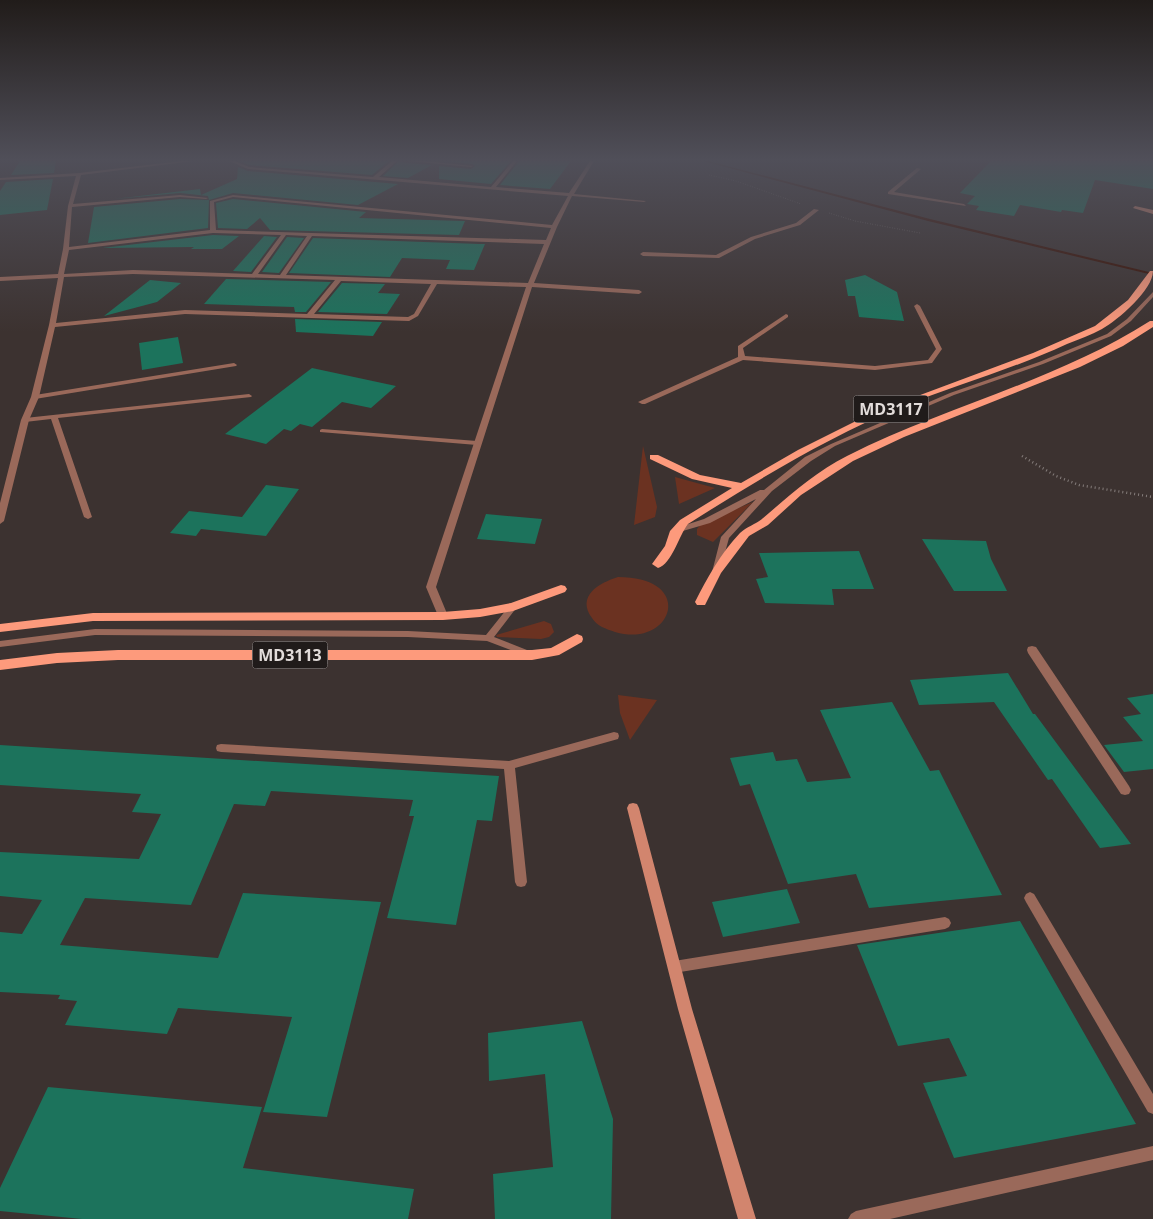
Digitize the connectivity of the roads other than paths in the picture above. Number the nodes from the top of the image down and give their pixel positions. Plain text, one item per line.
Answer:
1 (69, 218) edge
2 (213, 218) edge
3 (453, 218) edge
4 (559, 218) edge
5 (806, 218) edge
6 (554, 228) junction
7 (213, 231) junction
8 (285, 233) junction
9 (311, 233) junction
10 (548, 242) junction
11 (66, 248) junction
12 (642, 254) dead end
13 (1153, 273) edge
14 (61, 275) junction
15 (254, 276) junction
16 (282, 277) junction
17 (0, 279) edge
18 (339, 279) junction
19 (435, 282) junction
20 (530, 285) junction
21 (639, 292) dead end
22 (1153, 294) edge
23 (917, 306) dead end
24 (308, 316) junction
25 (786, 316) dead end
26 (1153, 324) edge
27 (52, 326) junction
28 (742, 358) junction
29 (234, 365) dead end
30 (249, 396) dead end
31 (35, 397) junction
32 (642, 402) dead end
33 (54, 417) junction
34 (24, 420) junction
35 (322, 432) dead end
36 (477, 443) junction
37 (654, 457) dead end
38 (741, 486) junction
39 (770, 489) junction
40 (88, 518) dead end
41 (0, 521) edge
42 (676, 531) junction
43 (658, 564) dead end
44 (716, 572) junction
45 (561, 589) dead end
46 (701, 602) dead end
47 (513, 607) junction
48 (443, 616) junction
49 (0, 628) edge
50 (488, 638) junction
51 (577, 639) dead end
52 (0, 644) edge
53 (1032, 650) dead end
54 (532, 655) junction
55 (0, 665) edge
56 (614, 736) dead end
57 (221, 748) dead end
58 (509, 765) junction
59 (1125, 790) dead end
60 (632, 808) dead end
61 (521, 882) dead end
62 (1030, 898) dead end
63 (945, 923) dead end
64 (674, 967) junction
65 (1153, 1107) edge
66 (1153, 1153) edge
67 (747, 1219) edge
68 (856, 1219) edge

1 - 11 street
2 - 7 street
3 - 6 street
4 - 6 street
5 - 12 street
6 - 10 street
7 - 8 street
7 - 11 street
8 - 9 street
8 - 15 street
9 - 10 street
9 - 16 street
10 - 20 street
11 - 14 street
13 - 38 main road, MD3117
14 - 15 street
14 - 17 street
14 - 27 street
15 - 16 street
16 - 18 street
18 - 19 street
18 - 24 street
19 - 20 street
19 - 24 street
20 - 21 street
20 - 36 street
22 - 39 lane
23 - 28 street
24 - 27 street
25 - 28 street
26 - 44 main road, MD3117
27 - 31 street
28 - 32 street
29 - 31 lane
30 - 33 lane
31 - 34 street
33 - 34 lane
33 - 40 lane
34 - 41 street
35 - 36 lane
36 - 48 street
37 - 38 main road
38 - 42 main road, MD3117
39 - 42 lane
39 - 44 lane
42 - 43 main road, MD3117
44 - 46 main road, MD3117
45 - 47 main road, MD3113
47 - 48 main road, MD3113
47 - 50 lane
48 - 49 main road, MD3113
50 - 52 lane
50 - 54 lane
51 - 54 main road, MD3113
53 - 59 street
54 - 55 main road, MD3113
56 - 58 lane
57 - 58 lane
58 - 61 lane
60 - 64 street
62 - 65 lane
63 - 64 lane
64 - 67 street
66 - 68 lane

